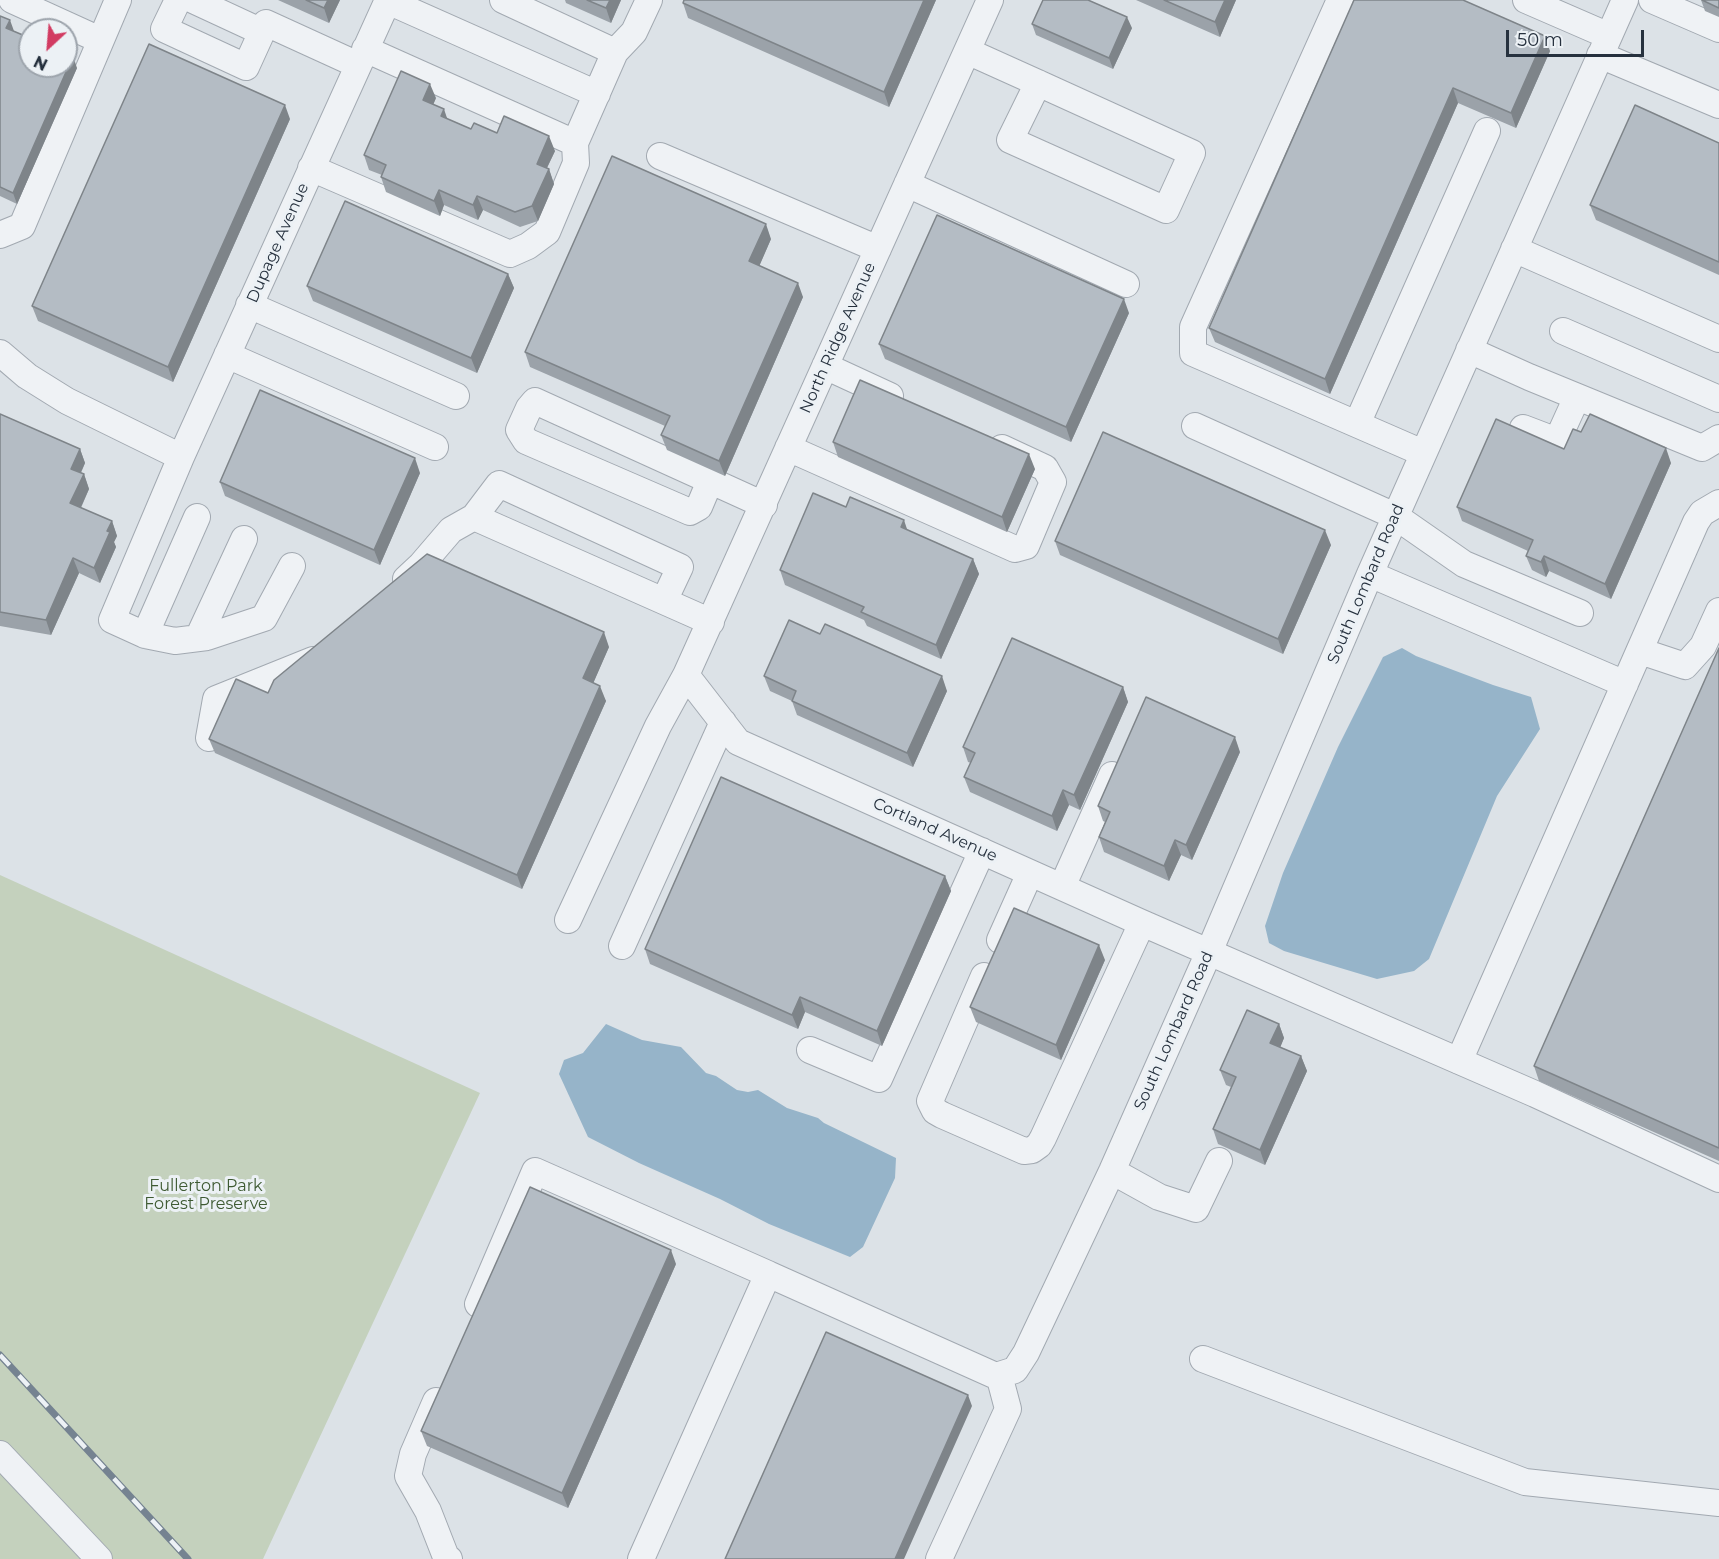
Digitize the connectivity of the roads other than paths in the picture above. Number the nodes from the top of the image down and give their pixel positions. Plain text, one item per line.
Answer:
1 (12, 0) edge
2 (117, 0) edge
3 (178, 0) edge
4 (193, 0) edge
5 (388, 0) edge
6 (503, 0) edge
7 (649, 0) edge
8 (990, 0) edge
9 (1340, 0) edge
10 (1526, 0) edge
11 (1625, 0) edge
12 (1652, 0) edge
13 (1719, 29) edge
14 (262, 32) junction
15 (100, 40) junction
16 (1605, 46) junction
17 (968, 51) junction
18 (615, 52) junction
19 (362, 57) junction
20 (1038, 82) junction
21 (597, 94) junction
22 (1719, 105) edge
23 (1487, 131) dead end
24 (575, 143) junction
25 (660, 156) dead end
26 (311, 168) junction
27 (907, 184) junction
28 (0, 235) edge
29 (878, 249) junction
30 (1514, 249) junction
31 (1126, 284) dead end
32 (249, 305) junction
33 (1563, 331) dead end
34 (1719, 339) edge
35 (1469, 350) junction
36 (0, 353) edge
37 (227, 356) junction
38 (825, 366) junction
39 (456, 396) dead end
40 (1577, 397) junction
41 (1719, 399) edge
42 (909, 405) edge
43 (1357, 424) junction
44 (1195, 426) dead end
45 (1522, 428) edge
46 (1719, 438) edge
47 (982, 439) edge
48 (435, 447) dead end
49 (788, 448) junction
50 (1423, 453) junction
51 (181, 457) junction
52 (710, 481) junction
53 (1719, 503) edge
54 (764, 505) junction
55 (1395, 516) junction
56 (474, 517) junction
57 (197, 518) dead end
58 (244, 539) dead end
59 (292, 566) dead end
60 (1370, 574) junction
61 (390, 595) edge
62 (664, 601) junction
63 (1719, 610) edge
64 (1580, 613) dead end
65 (711, 622) junction
66 (145, 635) junction
67 (198, 638) junction
68 (328, 647) edge
69 (1640, 651) junction
70 (686, 675) junction
71 (1625, 684) junction
72 (723, 722) junction
73 (209, 738) edge
74 (1120, 757) edge
75 (982, 851) junction
76 (1030, 873) junction
77 (1062, 887) junction
78 (568, 920) dead end
79 (1142, 923) junction
80 (622, 946) dead end
81 (1209, 952) junction
82 (810, 1050) dead end
83 (1459, 1061) junction
84 (1218, 1161) dead end
85 (1112, 1170) junction
86 (1719, 1179) edge
87 (768, 1274) junction
88 (467, 1330) edge
89 (1203, 1359) dead end
90 (999, 1375) junction
91 (444, 1383) edge
92 (0, 1454) edge
93 (1719, 1503) edge
94 (99, 1559) edge
95 (449, 1559) edge
96 (641, 1559) edge
97 (939, 1559) edge

1 - 15 street
2 - 15 street
3 - 14 street
4 - 14 street
5 - 19 street, Dupage Avenue
5 - 21 street
6 - 18 street
7 - 18 street
8 - 17 street, North Ridge Avenue
9 - 43 street
10 - 16 street
11 - 16 street, South Lombard Road
12 - 13 street
14 - 19 street
15 - 28 street
16 - 22 street
16 - 30 street, South Lombard Road
17 - 20 street
17 - 27 street, North Ridge Avenue
18 - 21 street
19 - 24 street
19 - 26 street, Dupage Avenue
20 - 20 street
21 - 24 street
23 - 43 street
24 - 26 street
25 - 29 street
26 - 32 street, Dupage Avenue
27 - 29 street, North Ridge Avenue
27 - 31 street
29 - 38 street, North Ridge Avenue
30 - 34 street
30 - 35 street, South Lombard Road
32 - 37 street, Dupage Avenue
32 - 39 street
33 - 41 street
35 - 40 street
35 - 50 street, South Lombard Road
36 - 51 street
37 - 48 street
37 - 51 street, Dupage Avenue
38 - 42 street
38 - 49 street, North Ridge Avenue
40 - 45 street
40 - 46 street
43 - 50 street
44 - 55 street
47 - 49 street
49 - 54 street, North Ridge Avenue
50 - 55 street, South Lombard Road
51 - 66 street, Dupage Avenue
52 - 52 street
52 - 54 street
53 - 69 street
54 - 65 street, North Ridge Avenue
55 - 60 street, South Lombard Road
55 - 64 street
56 - 61 street
56 - 62 street
56 - 62 street
57 - 66 street
58 - 67 street
59 - 67 street
60 - 71 street
60 - 81 street, South Lombard Road
62 - 65 street
63 - 69 street
65 - 70 street, North Ridge Avenue
66 - 67 street
68 - 73 street
69 - 71 street
70 - 72 street, Cortland Avenue
70 - 78 street, North Ridge Avenue
71 - 83 street
72 - 75 street, Cortland Avenue
72 - 80 street
74 - 77 street
75 - 76 street, Cortland Avenue
75 - 82 street
76 - 77 street, Cortland Avenue
76 - 79 street
77 - 79 street, Cortland Avenue
79 - 81 street, Cortland Avenue
81 - 83 street, Cortland Avenue
81 - 85 street, South Lombard Road
83 - 86 street, Cortland Avenue
84 - 85 street
85 - 90 street, South Lombard Road
87 - 88 street
87 - 90 street
87 - 96 street
89 - 93 street
90 - 97 street
91 - 95 street
92 - 94 street

